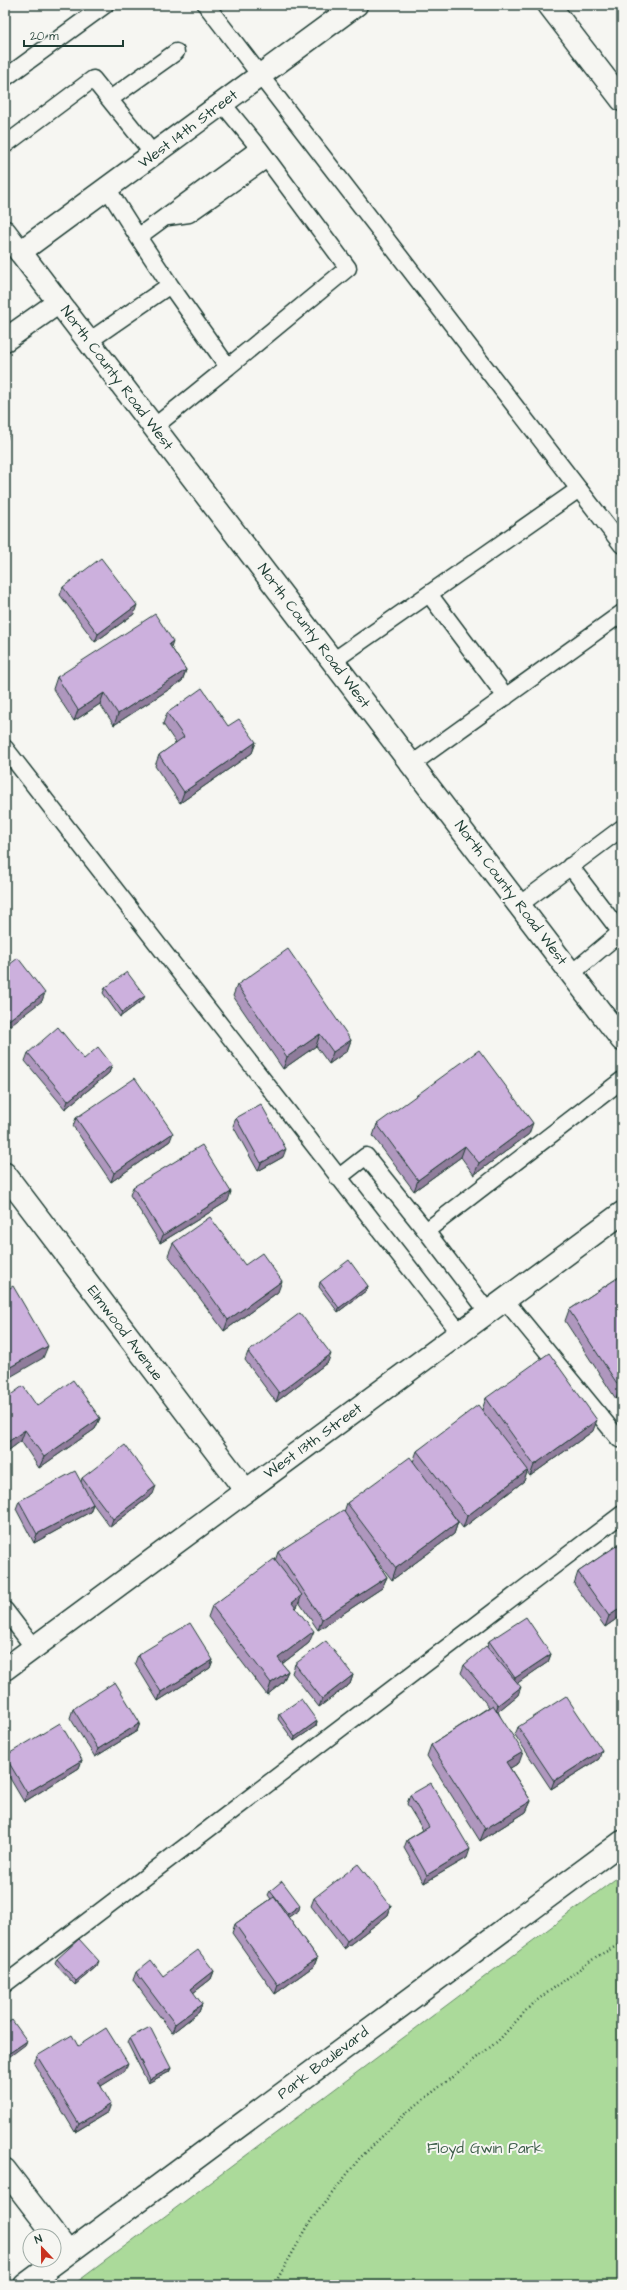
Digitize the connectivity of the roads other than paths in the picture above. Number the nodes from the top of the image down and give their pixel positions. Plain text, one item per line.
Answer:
1 (106, 5) edge
2 (206, 5) edge
3 (356, 5) edge
4 (549, 5) edge
5 (176, 52) dead end
6 (260, 76) junction
7 (5, 78) edge
8 (110, 100) junction
9 (622, 100) edge
10 (222, 103) junction
11 (5, 145) edge
12 (263, 154) junction
13 (154, 155) junction
14 (107, 188) junction
15 (5, 232) edge
16 (138, 237) junction
17 (20, 252) junction
18 (170, 285) junction
19 (59, 302) junction
20 (5, 340) edge
21 (89, 341) junction
22 (228, 367) junction
23 (154, 427) junction
24 (579, 489) junction
25 (622, 545) edge
26 (429, 594) junction
27 (622, 613) edge
28 (333, 661) junction
29 (506, 697) junction
30 (5, 748) edge
31 (412, 764) junction
32 (622, 828) edge
33 (570, 866) junction
34 (519, 904) junction
35 (621, 933) edge
36 (572, 973) junction
37 (622, 1040) edge
38 (622, 1080) edge
39 (5, 1174) edge
40 (338, 1178) junction
41 (622, 1213) edge
42 (426, 1231) junction
43 (497, 1306) junction
44 (460, 1333) junction
45 (622, 1437) edge
46 (246, 1491) junction
47 (622, 1514) edge
48 (5, 1610) edge
49 (34, 1648) junction
50 (5, 1669) edge
51 (622, 1842) edge
52 (5, 1984) edge
53 (5, 2170) edge
54 (68, 2252) junction
55 (25, 2285) edge

1 - 7 lane
2 - 6 lane
3 - 6 street, West 14th Street
4 - 9 street
5 - 8 lane
6 - 10 street, West 14th Street
6 - 24 lane
8 - 11 lane
8 - 13 lane
10 - 12 lane
10 - 13 street, West 14th Street
12 - 16 lane
12 - 22 lane
13 - 14 street, West 14th Street
14 - 16 lane
14 - 17 street, West 14th Street
15 - 17 street, North County Road West
16 - 18 lane
17 - 19 street, North County Road West
18 - 21 lane
18 - 22 lane
19 - 20 street
19 - 21 street, North County Road West
21 - 23 street, North County Road West
22 - 23 lane
23 - 28 street, North County Road West
24 - 25 lane
24 - 26 lane
26 - 28 lane
26 - 29 lane
27 - 29 lane
28 - 31 street, North County Road West
29 - 31 lane
30 - 40 lane
31 - 34 street, North County Road West
32 - 33 lane
33 - 34 lane
33 - 35 lane
34 - 36 street, North County Road West
35 - 36 lane
36 - 37 street, North County Road West
38 - 42 lane
39 - 46 street, Elmwood Avenue
40 - 42 lane
40 - 44 lane
41 - 43 street, West 13th Street
42 - 43 lane
43 - 44 street, West 13th Street
43 - 45 lane
44 - 46 street, West 13th Street
46 - 49 street, West 13th Street
47 - 52 lane
48 - 49 lane
49 - 50 street, West 13th Street
51 - 54 street, Park Boulevard
53 - 54 street
54 - 55 street, Park Boulevard

